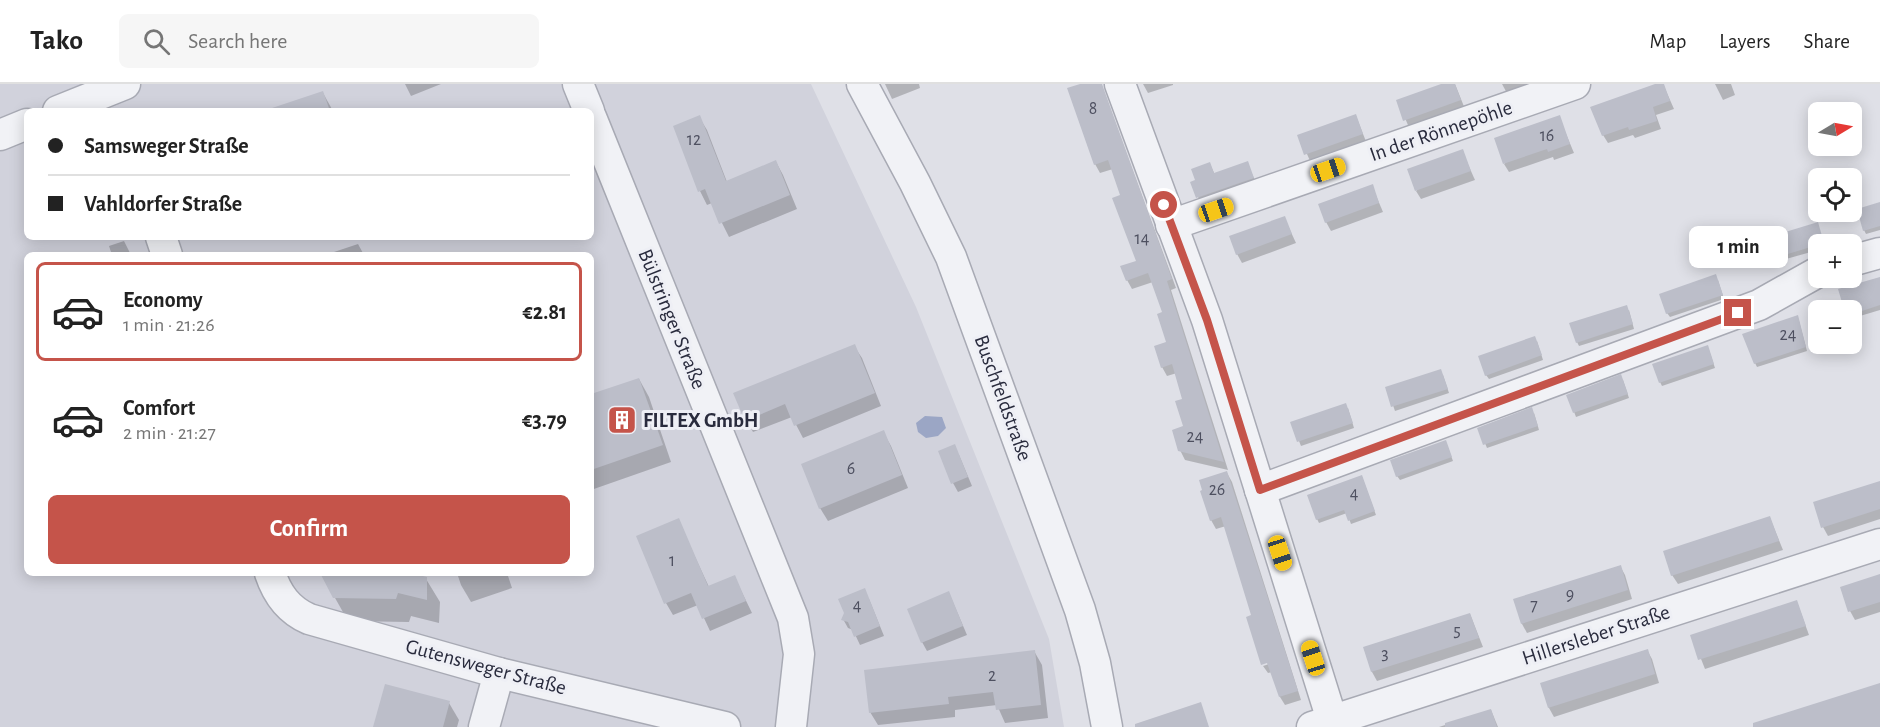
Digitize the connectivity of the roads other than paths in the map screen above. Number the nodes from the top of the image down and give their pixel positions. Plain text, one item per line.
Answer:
1 (578, 84) edge
2 (862, 84) edge
3 (1120, 84) edge
4 (1575, 84) edge
5 (119, 95) edge
6 (69, 108) edge
7 (588, 108) edge
8 (594, 124) edge
9 (24, 125) edge
10 (0, 135) edge
11 (1171, 225) junction
12 (1880, 253) edge
13 (1862, 258) edge
14 (1808, 278) edge
15 (1260, 490) junction
16 (1880, 544) edge
17 (271, 576) edge
18 (499, 673) junction
19 (1322, 724) edge
20 (484, 727) edge
21 (724, 727) edge
22 (791, 727) edge
23 (1107, 727) edge

1 - 7 street
2 - 23 street, Buschfeldstraße
3 - 11 street
4 - 11 street, In der Rönnepöhle
5 - 6 street
8 - 22 street, Bülstringer Straße
9 - 10 street
11 - 15 street
12 - 13 street
14 - 15 street
15 - 19 street
16 - 19 street, Hillersleber Straße
17 - 18 street, Gutensweger Straße
18 - 20 street
18 - 21 street, Gutensweger Straße

